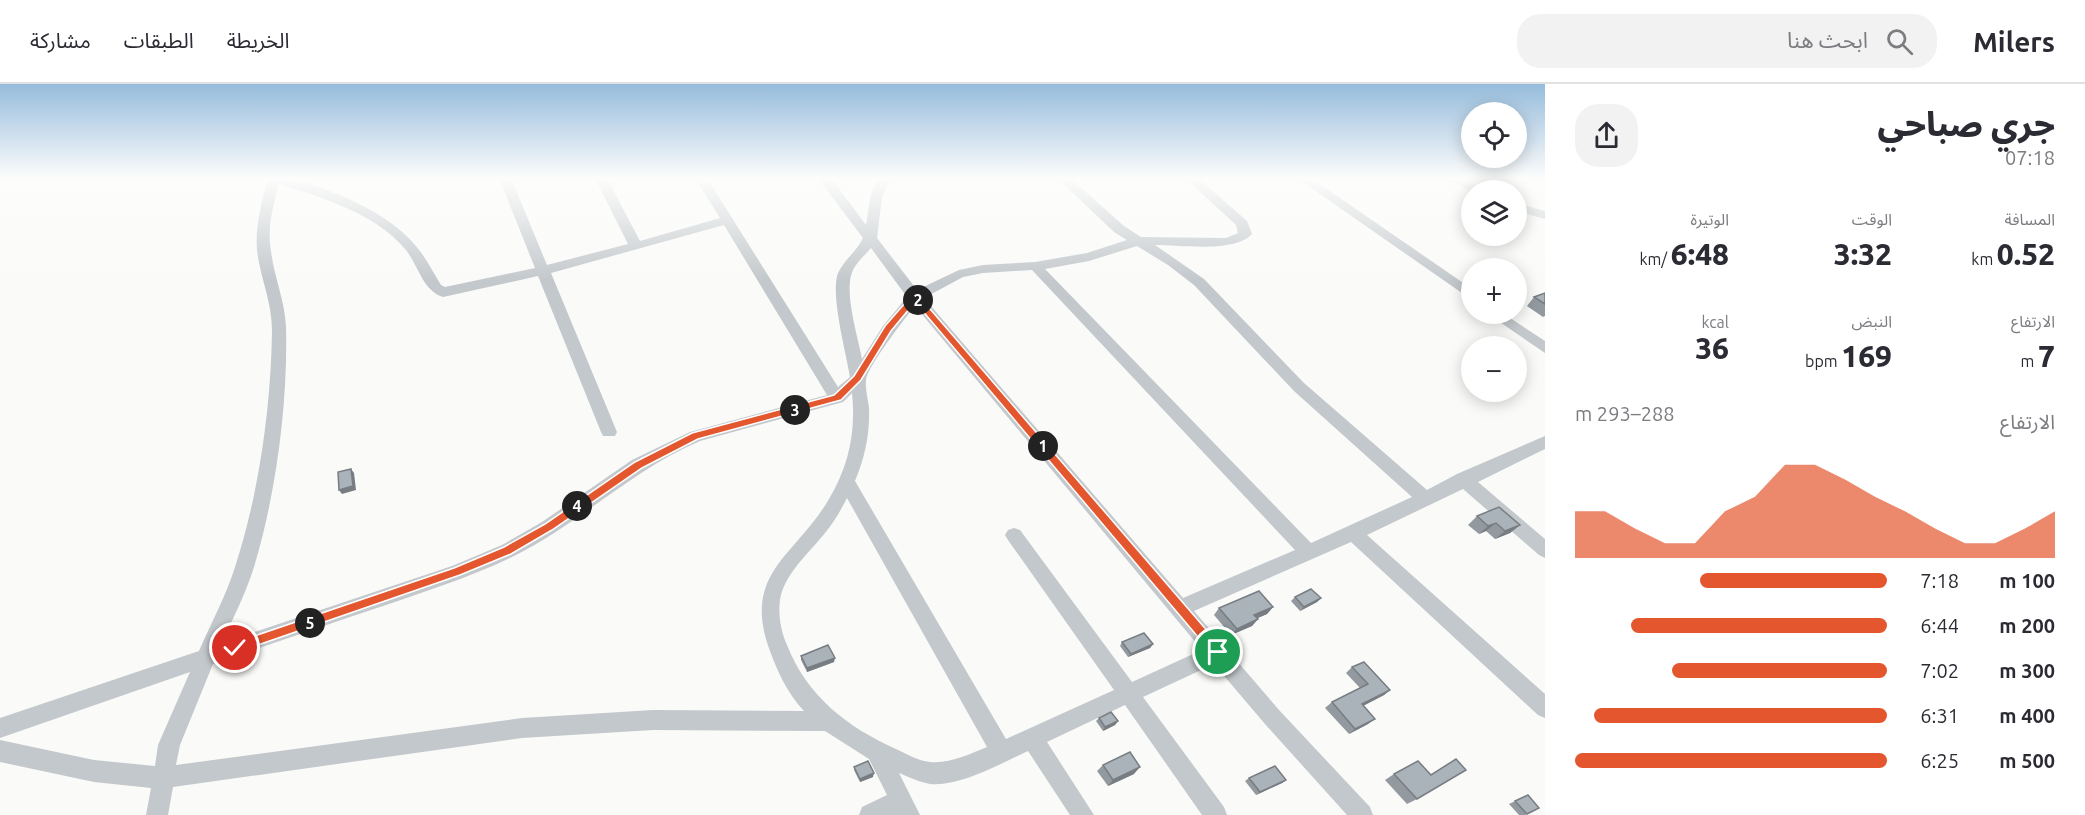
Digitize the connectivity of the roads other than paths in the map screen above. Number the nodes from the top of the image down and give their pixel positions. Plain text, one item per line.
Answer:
1 (266, 212) edge
2 (362, 212) edge
3 (518, 212) edge
4 (619, 212) edge
5 (723, 212) edge
6 (850, 212) edge
7 (874, 212) edge
8 (1100, 212) edge
9 (1229, 212) edge
10 (1352, 212) edge
11 (728, 220) junction
12 (870, 238) junction
13 (1137, 242) junction
14 (636, 246) junction
15 (1035, 266) junction
16 (541, 270) junction
17 (1461, 288) edge
18 (915, 297) junction
19 (1510, 324) edge
20 (1545, 348) edge
21 (858, 378) junction
22 (837, 398) junction
23 (609, 432) dead end
24 (1545, 442) edge
25 (1463, 479) junction
26 (847, 482) junction
27 (1425, 498) junction
28 (1353, 533) junction
29 (1014, 535) dead end
30 (1545, 550) edge
31 (1309, 553) junction
32 (1181, 608) junction
33 (1218, 652) junction
34 (206, 657) junction
35 (1128, 693) junction
36 (1545, 708) edge
37 (826, 721) junction
38 (0, 728) edge
39 (1032, 738) junction
40 (0, 751) edge
41 (1001, 751) junction
42 (877, 753) junction
43 (162, 778) junction
44 (905, 807) edge
45 (157, 815) edge
46 (870, 815) edge
47 (1083, 815) edge
48 (1216, 815) edge
49 (1362, 815) edge

1 - 34 street
2 - 16 street
3 - 16 street
4 - 14 street
5 - 11 street
6 - 12 street
7 - 12 street
8 - 13 street
9 - 13 street
10 - 17 street
11 - 14 street
11 - 22 street
12 - 18 street
12 - 21 street
13 - 15 street
13 - 27 street
14 - 16 street
15 - 18 street
15 - 31 street
16 - 23 street
18 - 21 street
18 - 32 street
19 - 20 street
21 - 22 street
21 - 26 street
22 - 34 street
24 - 25 street
25 - 27 street
25 - 30 street
26 - 37 street
26 - 41 street
27 - 28 street
28 - 31 street
28 - 36 street
29 - 35 street
31 - 32 street
32 - 33 street
33 - 35 street
33 - 49 street
34 - 38 street
34 - 43 street
35 - 39 street
35 - 48 street
37 - 42 street
37 - 43 street
39 - 41 street
39 - 47 street
40 - 43 street
41 - 42 street
42 - 44 street
43 - 45 street
44 - 46 street

